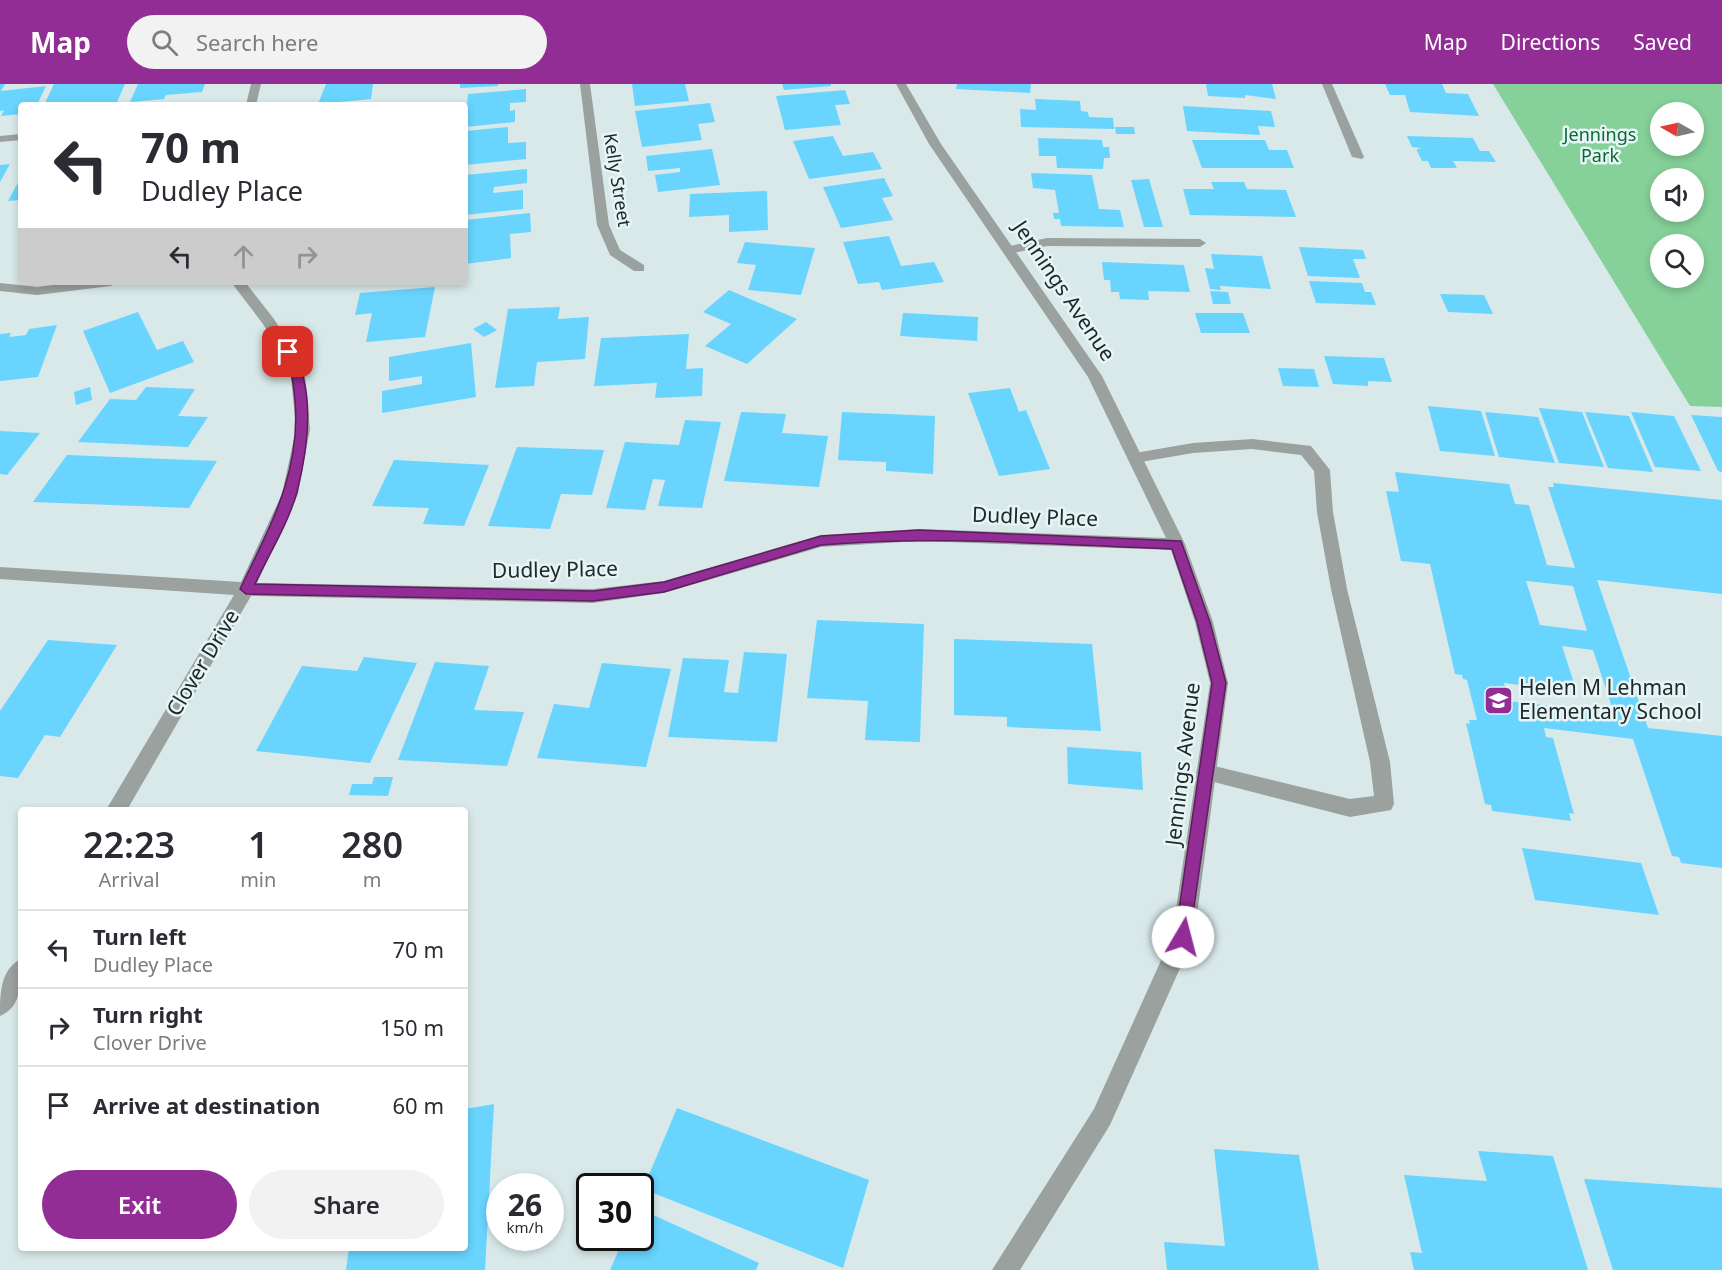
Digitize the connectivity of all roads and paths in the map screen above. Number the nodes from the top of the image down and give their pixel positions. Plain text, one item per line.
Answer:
1 (256, 84) edge
2 (585, 84) edge
3 (902, 84) edge
4 (1327, 84) edge
5 (252, 102) edge
6 (18, 137) edge
7 (0, 139) edge
8 (1358, 157) dead end
9 (1200, 243) dead end
10 (1009, 250) junction
11 (639, 268) dead end
12 (87, 285) edge
13 (240, 285) edge
14 (0, 287) edge
15 (1135, 458) junction
16 (1176, 544) junction
17 (0, 573) edge
18 (246, 589) junction
19 (1206, 771) junction
20 (118, 807) edge
21 (18, 975) edge
22 (0, 1005) edge
23 (1005, 1270) edge

1 - 5 street
2 - 11 street, Kelly Street
3 - 10 street, Jennings Avenue
4 - 8 street
6 - 7 street
9 - 10 street
10 - 15 street, Jennings Avenue
12 - 14 street
13 - 18 street, Clover Drive
15 - 16 street, Jennings Avenue
15 - 19 street
16 - 18 street, Dudley Place
16 - 19 street, Jennings Avenue
17 - 18 street, Dudley Place
18 - 20 street, Clover Drive
19 - 23 street, Jennings Avenue
21 - 22 street

